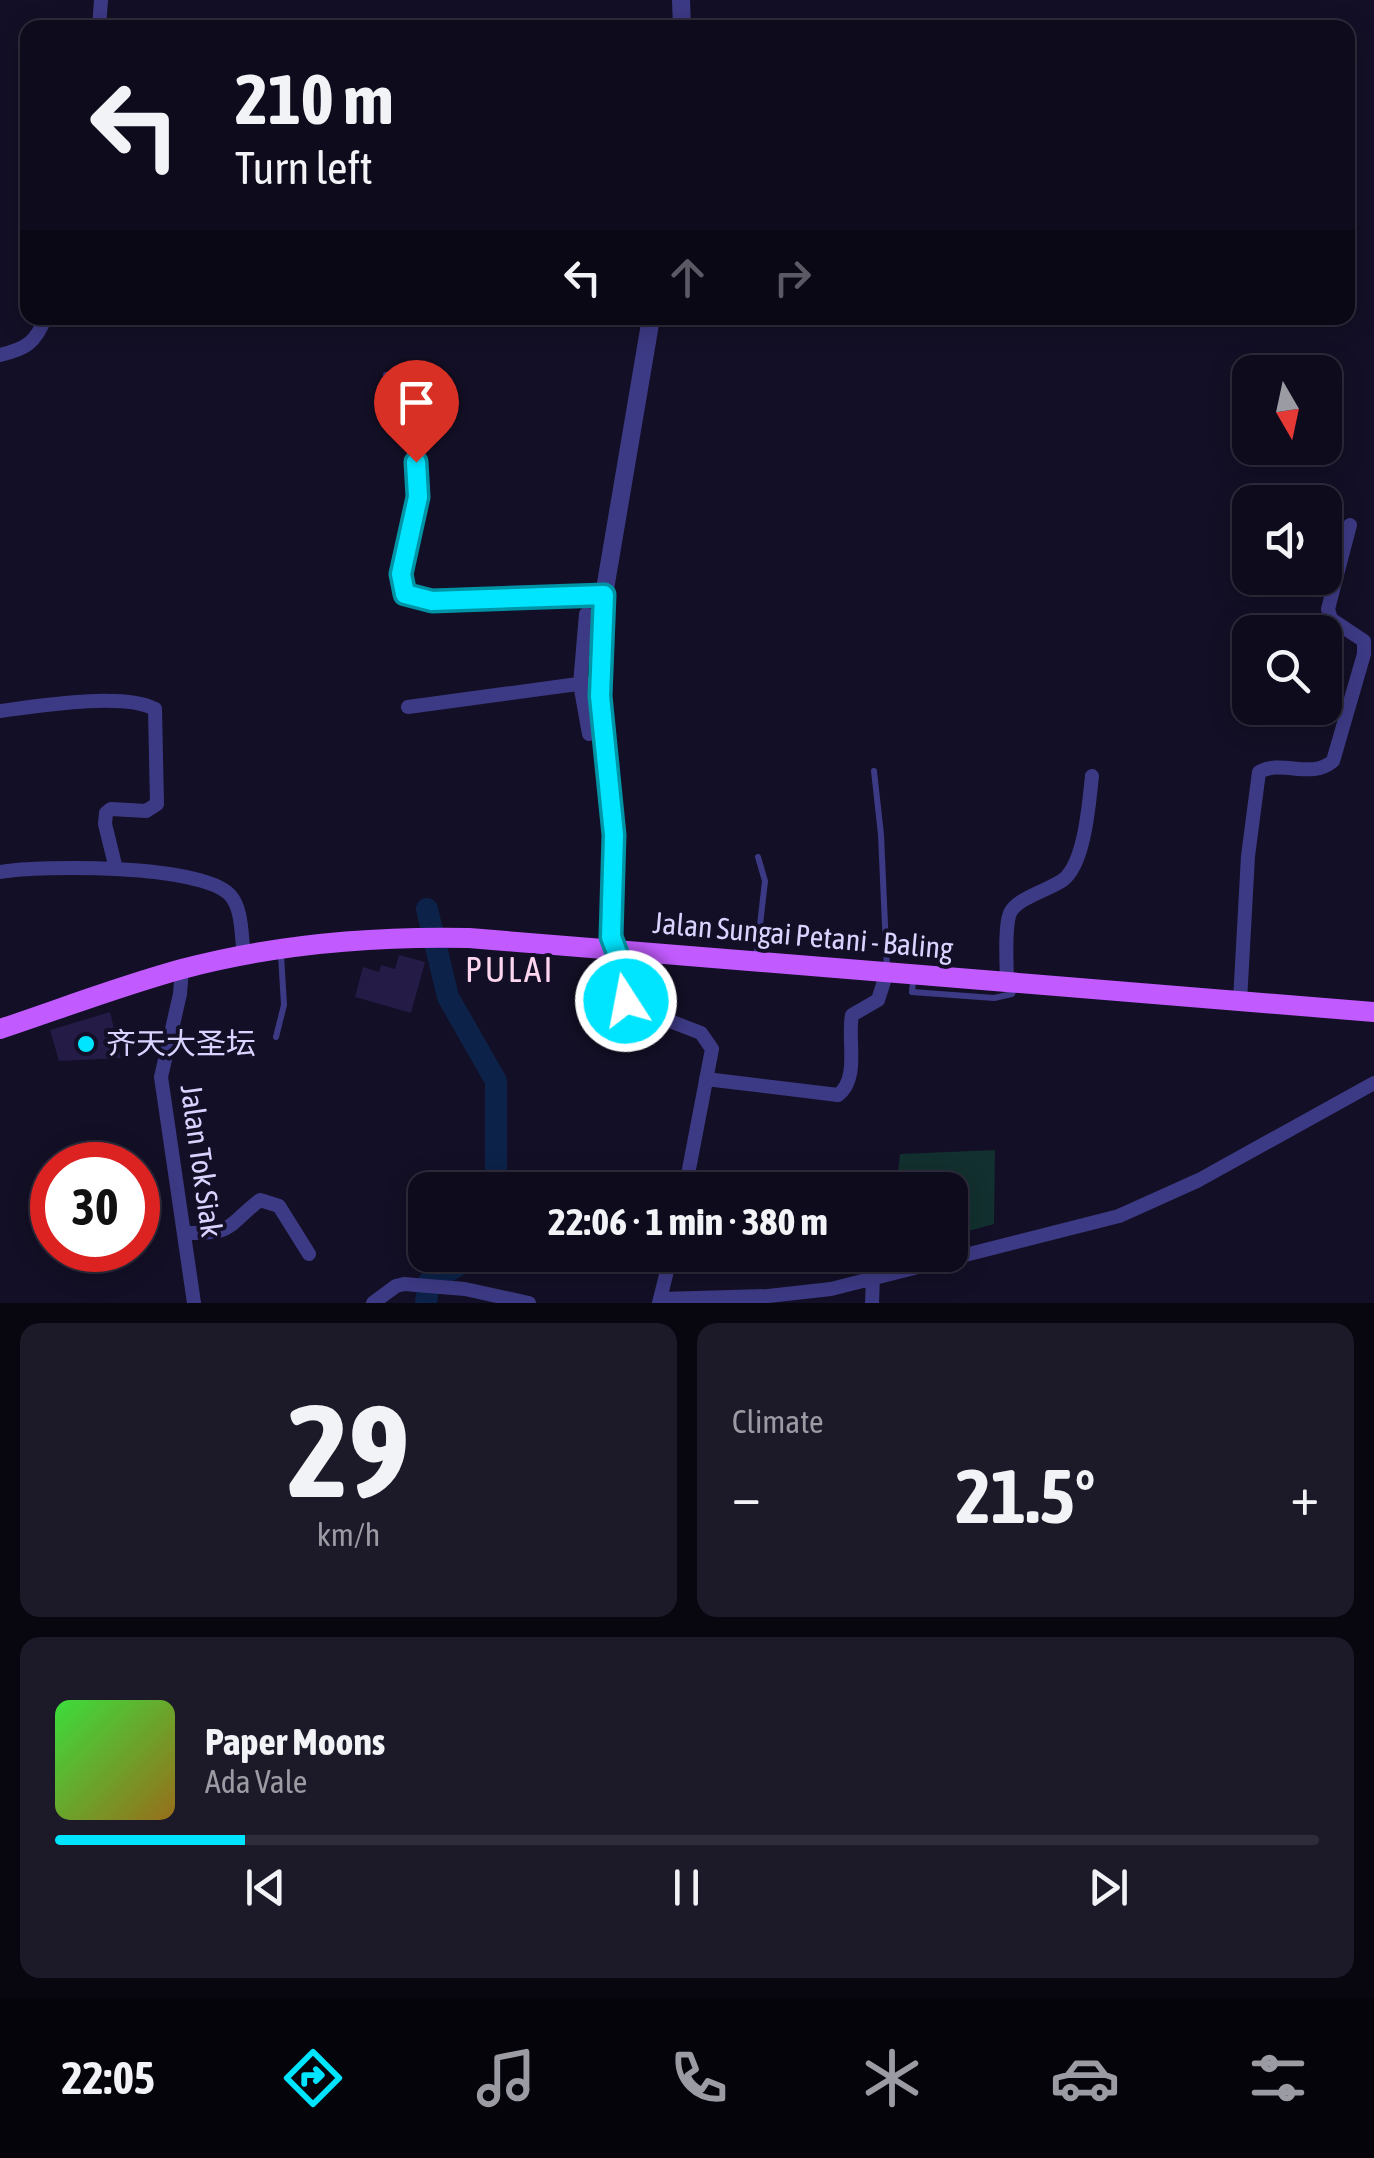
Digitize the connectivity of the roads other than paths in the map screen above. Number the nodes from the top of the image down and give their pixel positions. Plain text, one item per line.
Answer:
1 (41, 325) edge
2 (650, 325) edge
3 (0, 355) edge
4 (386, 375) dead end
5 (1350, 525) dead end
6 (604, 595) junction
7 (586, 614) dead end
8 (600, 681) junction
9 (580, 684) junction
10 (408, 706) dead end
11 (0, 711) edge
12 (589, 734) dead end
13 (874, 772) dead end
14 (1092, 776) dead end
15 (758, 857) dead end
16 (116, 869) junction
17 (0, 872) edge
18 (280, 948) junction
19 (615, 951) junction
20 (244, 955) junction
21 (756, 961) junction
22 (182, 969) junction
23 (887, 972) junction
24 (1011, 984) junction
25 (1240, 1001) junction
26 (1374, 1012) edge
27 (2, 1023) edge
28 (276, 1037) dead end
29 (706, 1080) junction
30 (1374, 1083) edge
31 (688, 1172) edge
32 (185, 1233) junction
33 (309, 1254) dead end
34 (668, 1272) edge
35 (873, 1278) junction
36 (660, 1301) edge
37 (194, 1303) edge
38 (372, 1303) edge
39 (529, 1303) edge
40 (872, 1303) edge

1 - 3 street
2 - 6 street
4 - 6 lane
5 - 25 street
6 - 8 street
7 - 9 street
8 - 9 street
8 - 19 street
9 - 10 street
9 - 12 street
11 - 16 street
13 - 23 lane
14 - 24 street
15 - 21 lane
16 - 17 street
16 - 20 street
18 - 19 main road, Jalan Sungai Petani - Baling
18 - 20 main road, Jalan Sungai Petani - Baling
18 - 28 lane
19 - 21 main road, Jalan Sungai Petani - Baling
19 - 29 street
20 - 22 main road, Jalan Sungai Petani - Baling
21 - 23 main road, Jalan Sungai Petani - Baling
22 - 27 main road, Jalan Sungai Petani - Baling
22 - 32 street, Jalan Tok Siak
23 - 24 main road, Jalan Sungai Petani - Baling
23 - 29 street
24 - 25 main road, Jalan Sungai Petani - Baling
25 - 26 main road, Jalan Sungai Petani - Baling
29 - 31 street
30 - 35 street
32 - 33 street
32 - 37 street, Jalan Tok Siak
34 - 36 street
35 - 36 street
35 - 40 street
38 - 39 street

